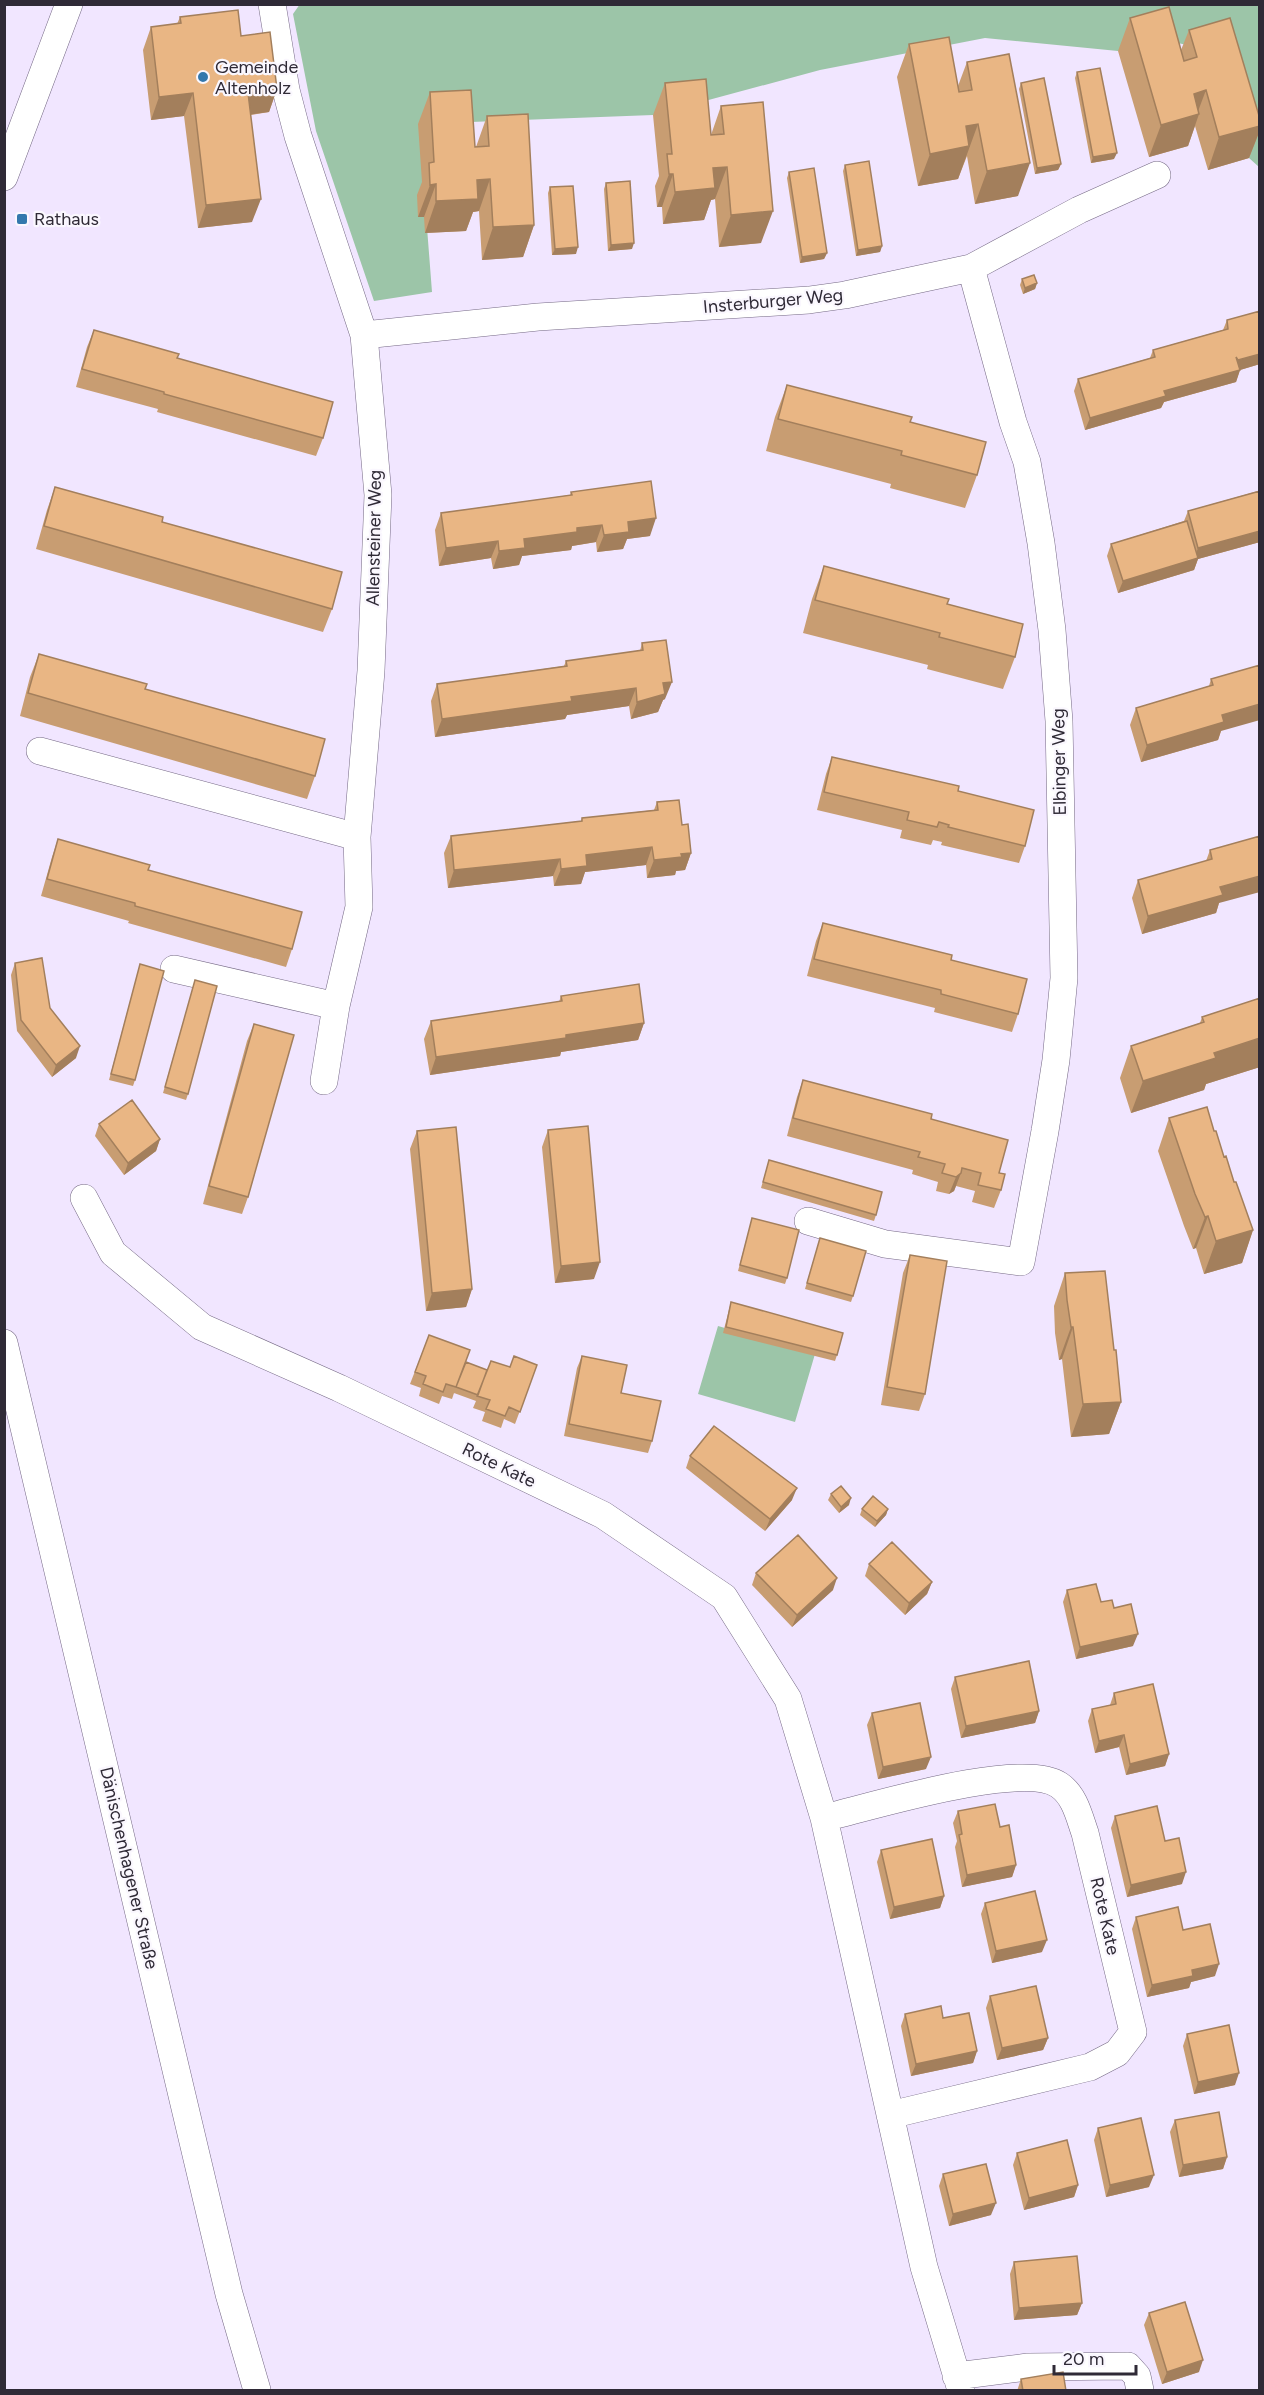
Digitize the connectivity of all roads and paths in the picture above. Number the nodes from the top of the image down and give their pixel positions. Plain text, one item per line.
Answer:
1 (69, 4) edge
2 (272, 4) edge
3 (1157, 175) dead end
4 (4, 177) edge
5 (971, 268) junction
6 (364, 335) junction
7 (40, 751) dead end
8 (357, 837) junction
9 (174, 969) dead end
10 (336, 1006) junction
11 (324, 1081) dead end
12 (84, 1198) dead end
13 (808, 1221) dead end
14 (4, 1343) edge
15 (824, 1818) junction
16 (890, 2115) junction
17 (959, 2383) edge
18 (257, 2391) edge
19 (1140, 2391) edge

1 - 4 street
2 - 6 street, Allensteiner Weg
3 - 5 street, Insterburger Weg
5 - 6 street, Insterburger Weg
5 - 13 street, Elbinger Weg
6 - 8 street, Allensteiner Weg
7 - 8 street
8 - 10 street, Allensteiner Weg
9 - 10 street
10 - 11 street, Allensteiner Weg
12 - 15 street, Rote Kate
14 - 18 street, Dänischenhagener Straße
15 - 16 street, Rote Kate
15 - 16 street, Rote Kate
16 - 17 street, Rote Kate
17 - 19 street, Rote Kate

